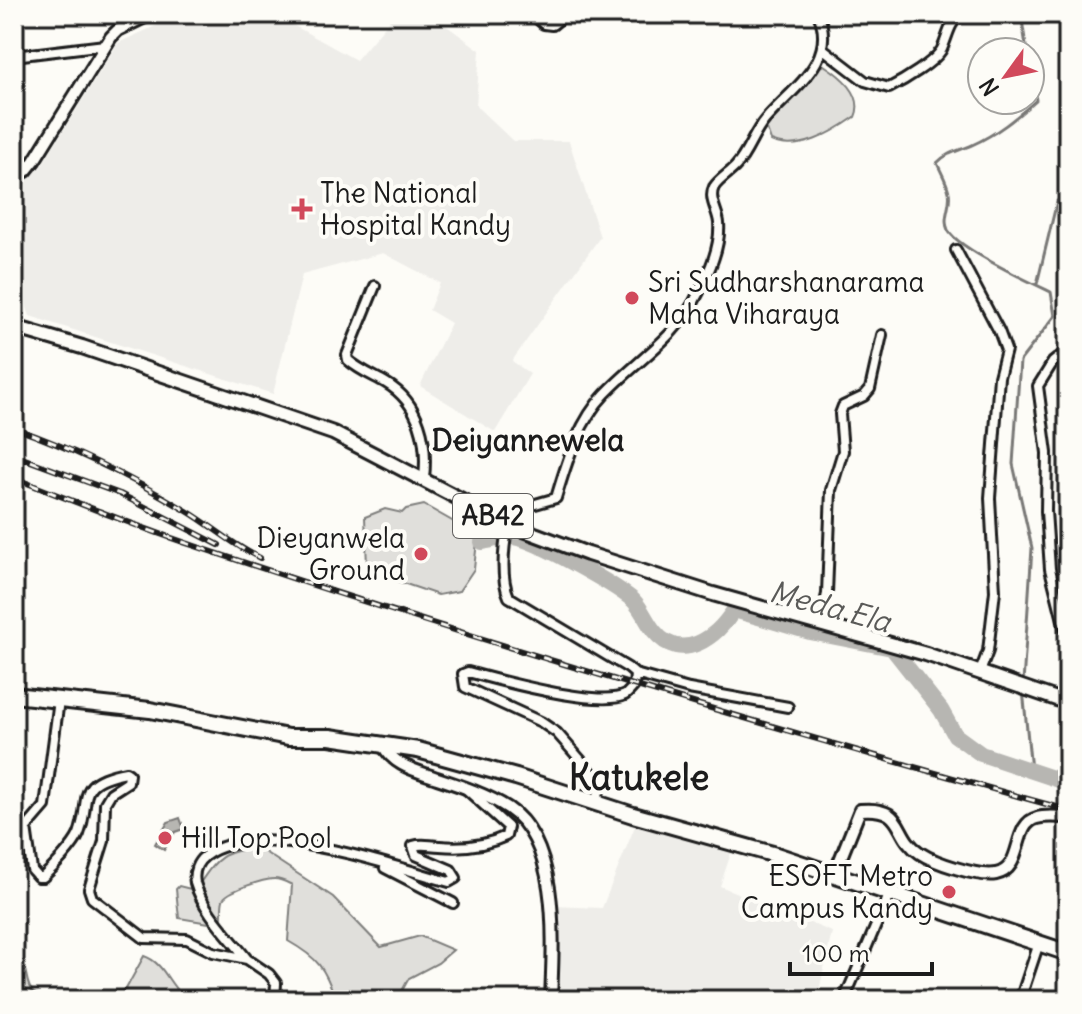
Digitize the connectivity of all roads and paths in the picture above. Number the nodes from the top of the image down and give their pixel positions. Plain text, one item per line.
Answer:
1 (151, 14) edge
2 (534, 14) edge
3 (564, 14) edge
4 (818, 14) edge
5 (960, 14) edge
6 (105, 45) junction
7 (822, 48) junction
8 (14, 56) edge
9 (14, 176) edge
10 (956, 250) dead end
11 (375, 286) dead end
12 (14, 327) edge
13 (882, 335) dead end
14 (1068, 350) edge
15 (424, 478) junction
16 (494, 516) junction
17 (507, 528) junction
18 (820, 624) junction
19 (1068, 640) edge
20 (982, 673) junction
21 (635, 674) junction
22 (14, 695) edge
23 (59, 700) junction
24 (1068, 703) edge
25 (788, 707) dead end
26 (383, 745) junction
27 (465, 787) junction
28 (599, 804) junction
29 (1068, 817) edge
30 (370, 860) junction
31 (834, 875) junction
32 (889, 895) junction
33 (453, 903) dead end
34 (1039, 943) junction
35 (1068, 953) edge
36 (247, 959) junction
37 (275, 1000) edge
38 (551, 1000) edge
39 (844, 1000) edge
40 (1020, 1000) edge

1 - 6 street
2 - 3 street
4 - 7 street
5 - 7 street
6 - 8 street
6 - 9 street
7 - 16 street
10 - 20 street
11 - 15 street
12 - 15 main road, AB42
13 - 18 street
14 - 19 street
15 - 16 main road, AB42
16 - 17 main road, AB42
17 - 18 main road, AB42
17 - 21 street
18 - 20 main road, AB42
20 - 24 main road, AB42
21 - 25 street
21 - 28 street
22 - 23 highway
23 - 26 highway
23 - 36 street
26 - 27 street
26 - 28 highway
27 - 30 street
27 - 38 street
28 - 31 highway
29 - 31 street
30 - 33 street
30 - 36 street
31 - 32 highway
32 - 34 highway
32 - 39 street
34 - 35 highway
34 - 40 street
36 - 37 street

